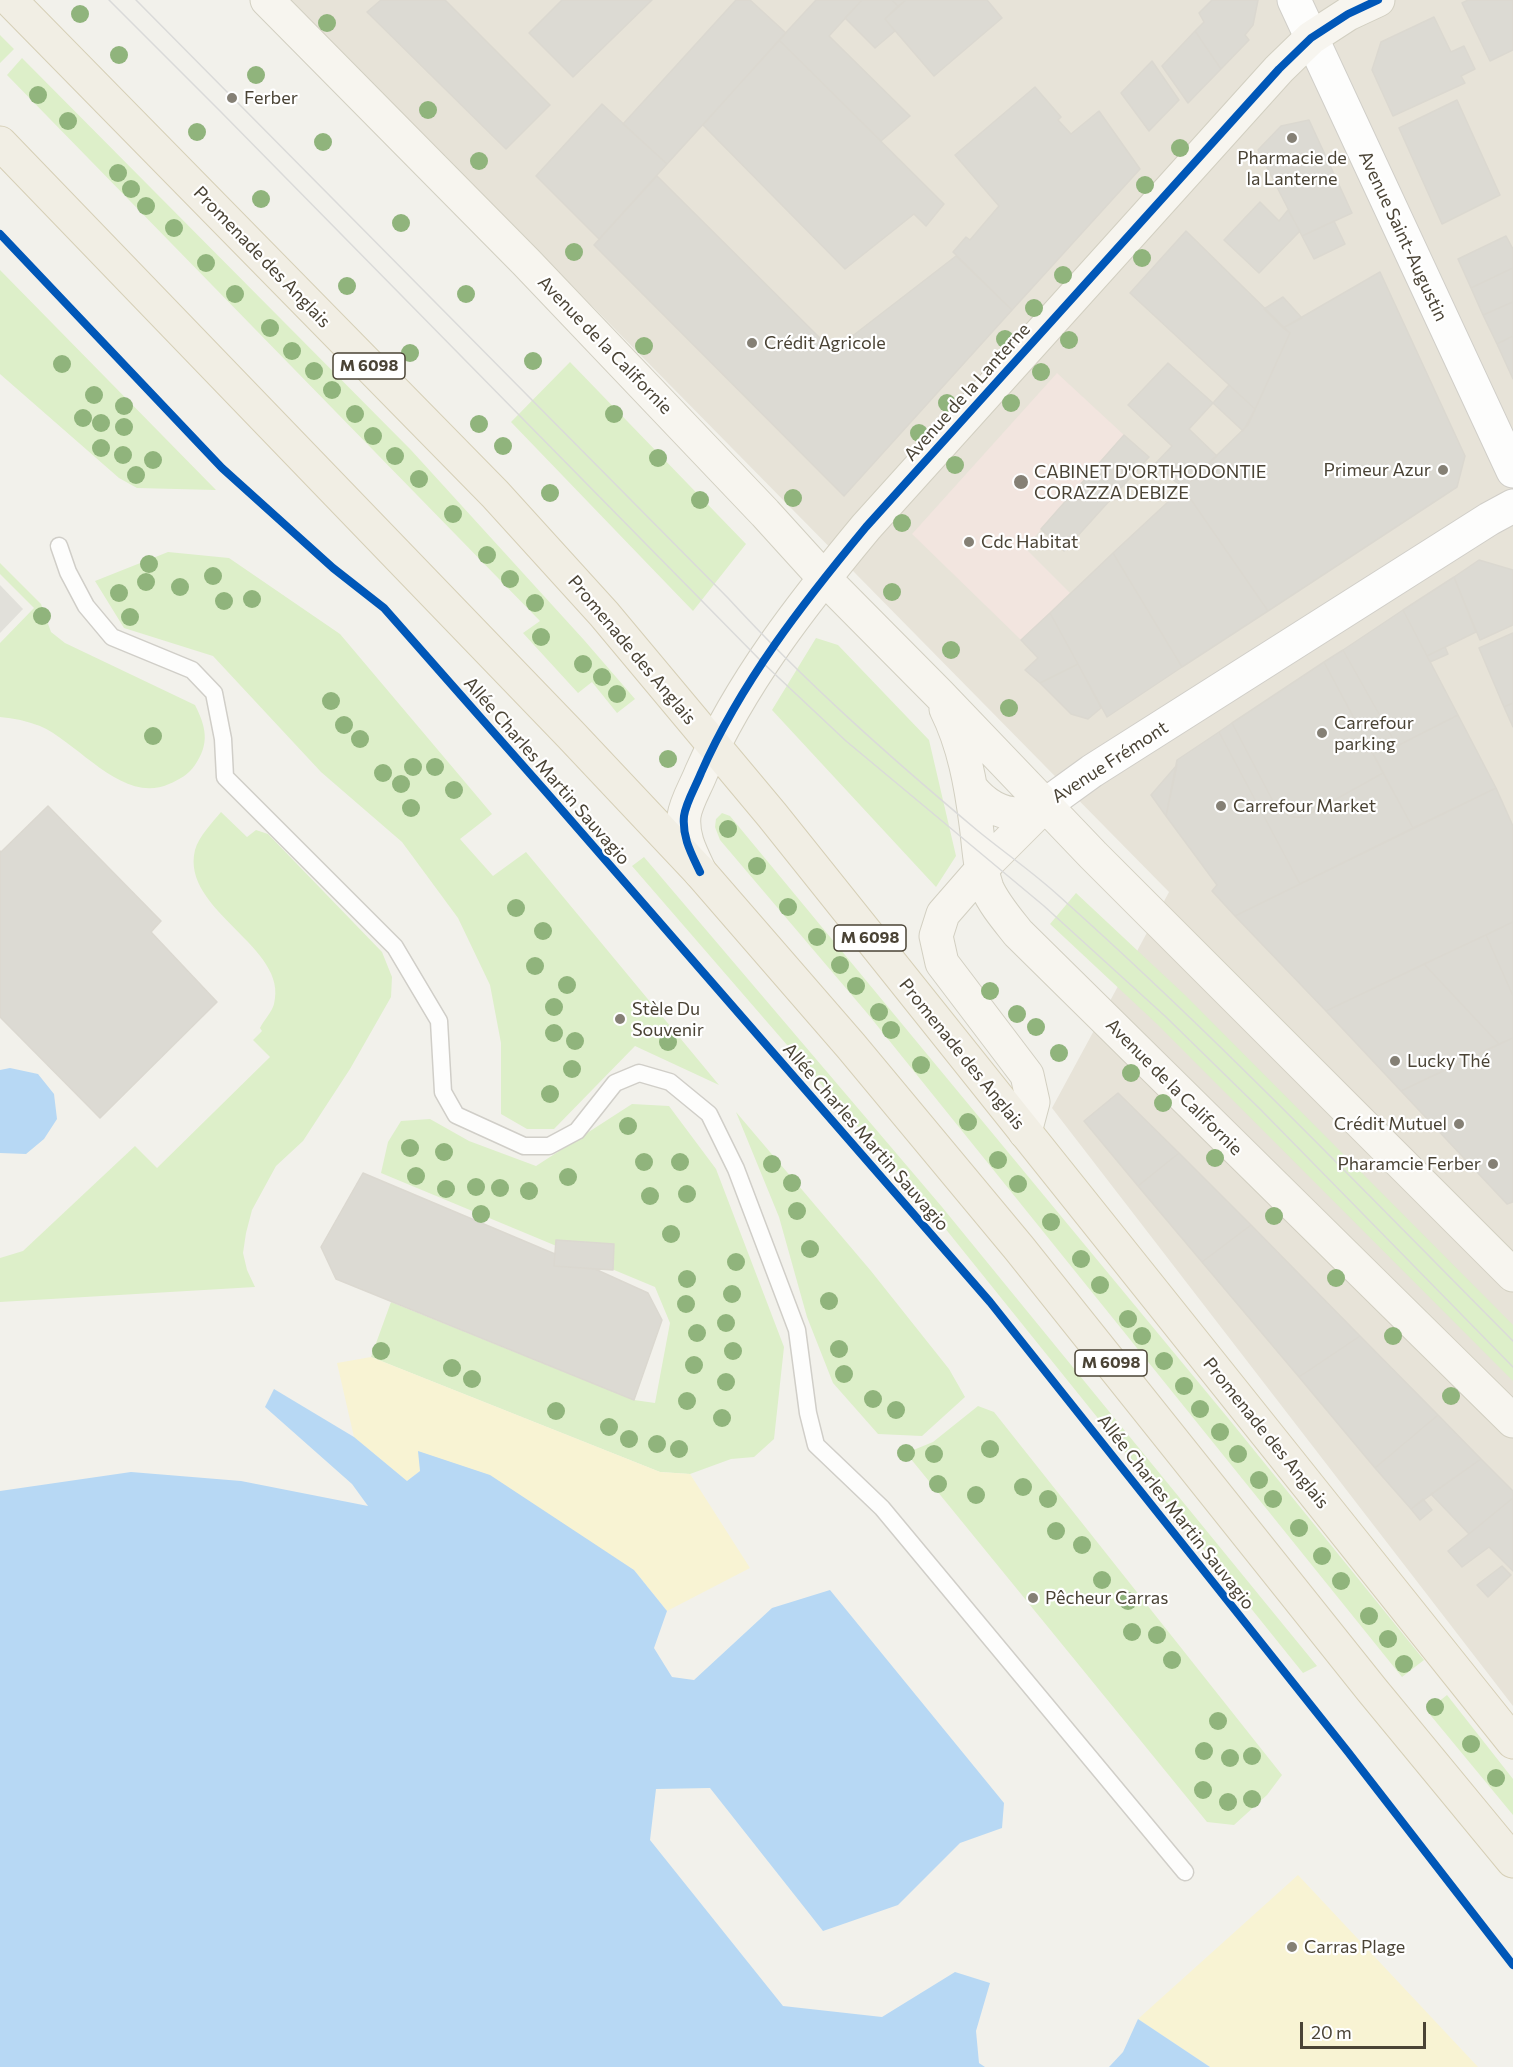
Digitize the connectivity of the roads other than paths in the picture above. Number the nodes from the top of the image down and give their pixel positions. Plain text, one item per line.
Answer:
1 (10, 0) edge
2 (267, 0) edge
3 (1294, 0) edge
4 (1378, 0) edge
5 (1311, 38) junction
6 (0, 143) edge
7 (1513, 471) edge
8 (1513, 506) edge
9 (59, 546) dead end
10 (824, 578) junction
11 (939, 694) junction
12 (713, 746) junction
13 (971, 788) junction
14 (1045, 805) junction
15 (981, 870) junction
16 (700, 872) junction
17 (1025, 1132) junction
18 (1513, 1275) edge
19 (1513, 1421) edge
20 (1513, 1742) edge
21 (1513, 1861) edge
22 (1185, 1872) dead end

1 - 12 main road, Promenade des Anglais / M 6098
2 - 10 main road, Avenue de la Californie
3 - 5 street, Avenue Saint-Augustin
4 - 5 main road, Avenue de la Lanterne
5 - 7 street, Avenue Saint-Augustin
5 - 10 main road, Avenue de la Lanterne
6 - 16 main road, M 6098
8 - 14 street, Avenue Frémont
9 - 22 lane
10 - 11 main road, Avenue de la Californie
10 - 12 main road, Avenue de la Lanterne
11 - 13 main road, Avenue de la Californie
11 - 14 main road, Avenue de la Californie
12 - 16 main road, Avenue de la Lanterne
12 - 17 main road, Promenade des Anglais / M 6098
13 - 14 main road
13 - 15 main road, Avenue de la Californie
14 - 15 main road, Avenue Frémont
14 - 18 main road, Avenue de la Californie
15 - 17 main road, Avenue Frémont
15 - 19 main road, Avenue de la Californie
16 - 21 main road, M 6098
17 - 20 main road, Promenade des Anglais / M 6098

